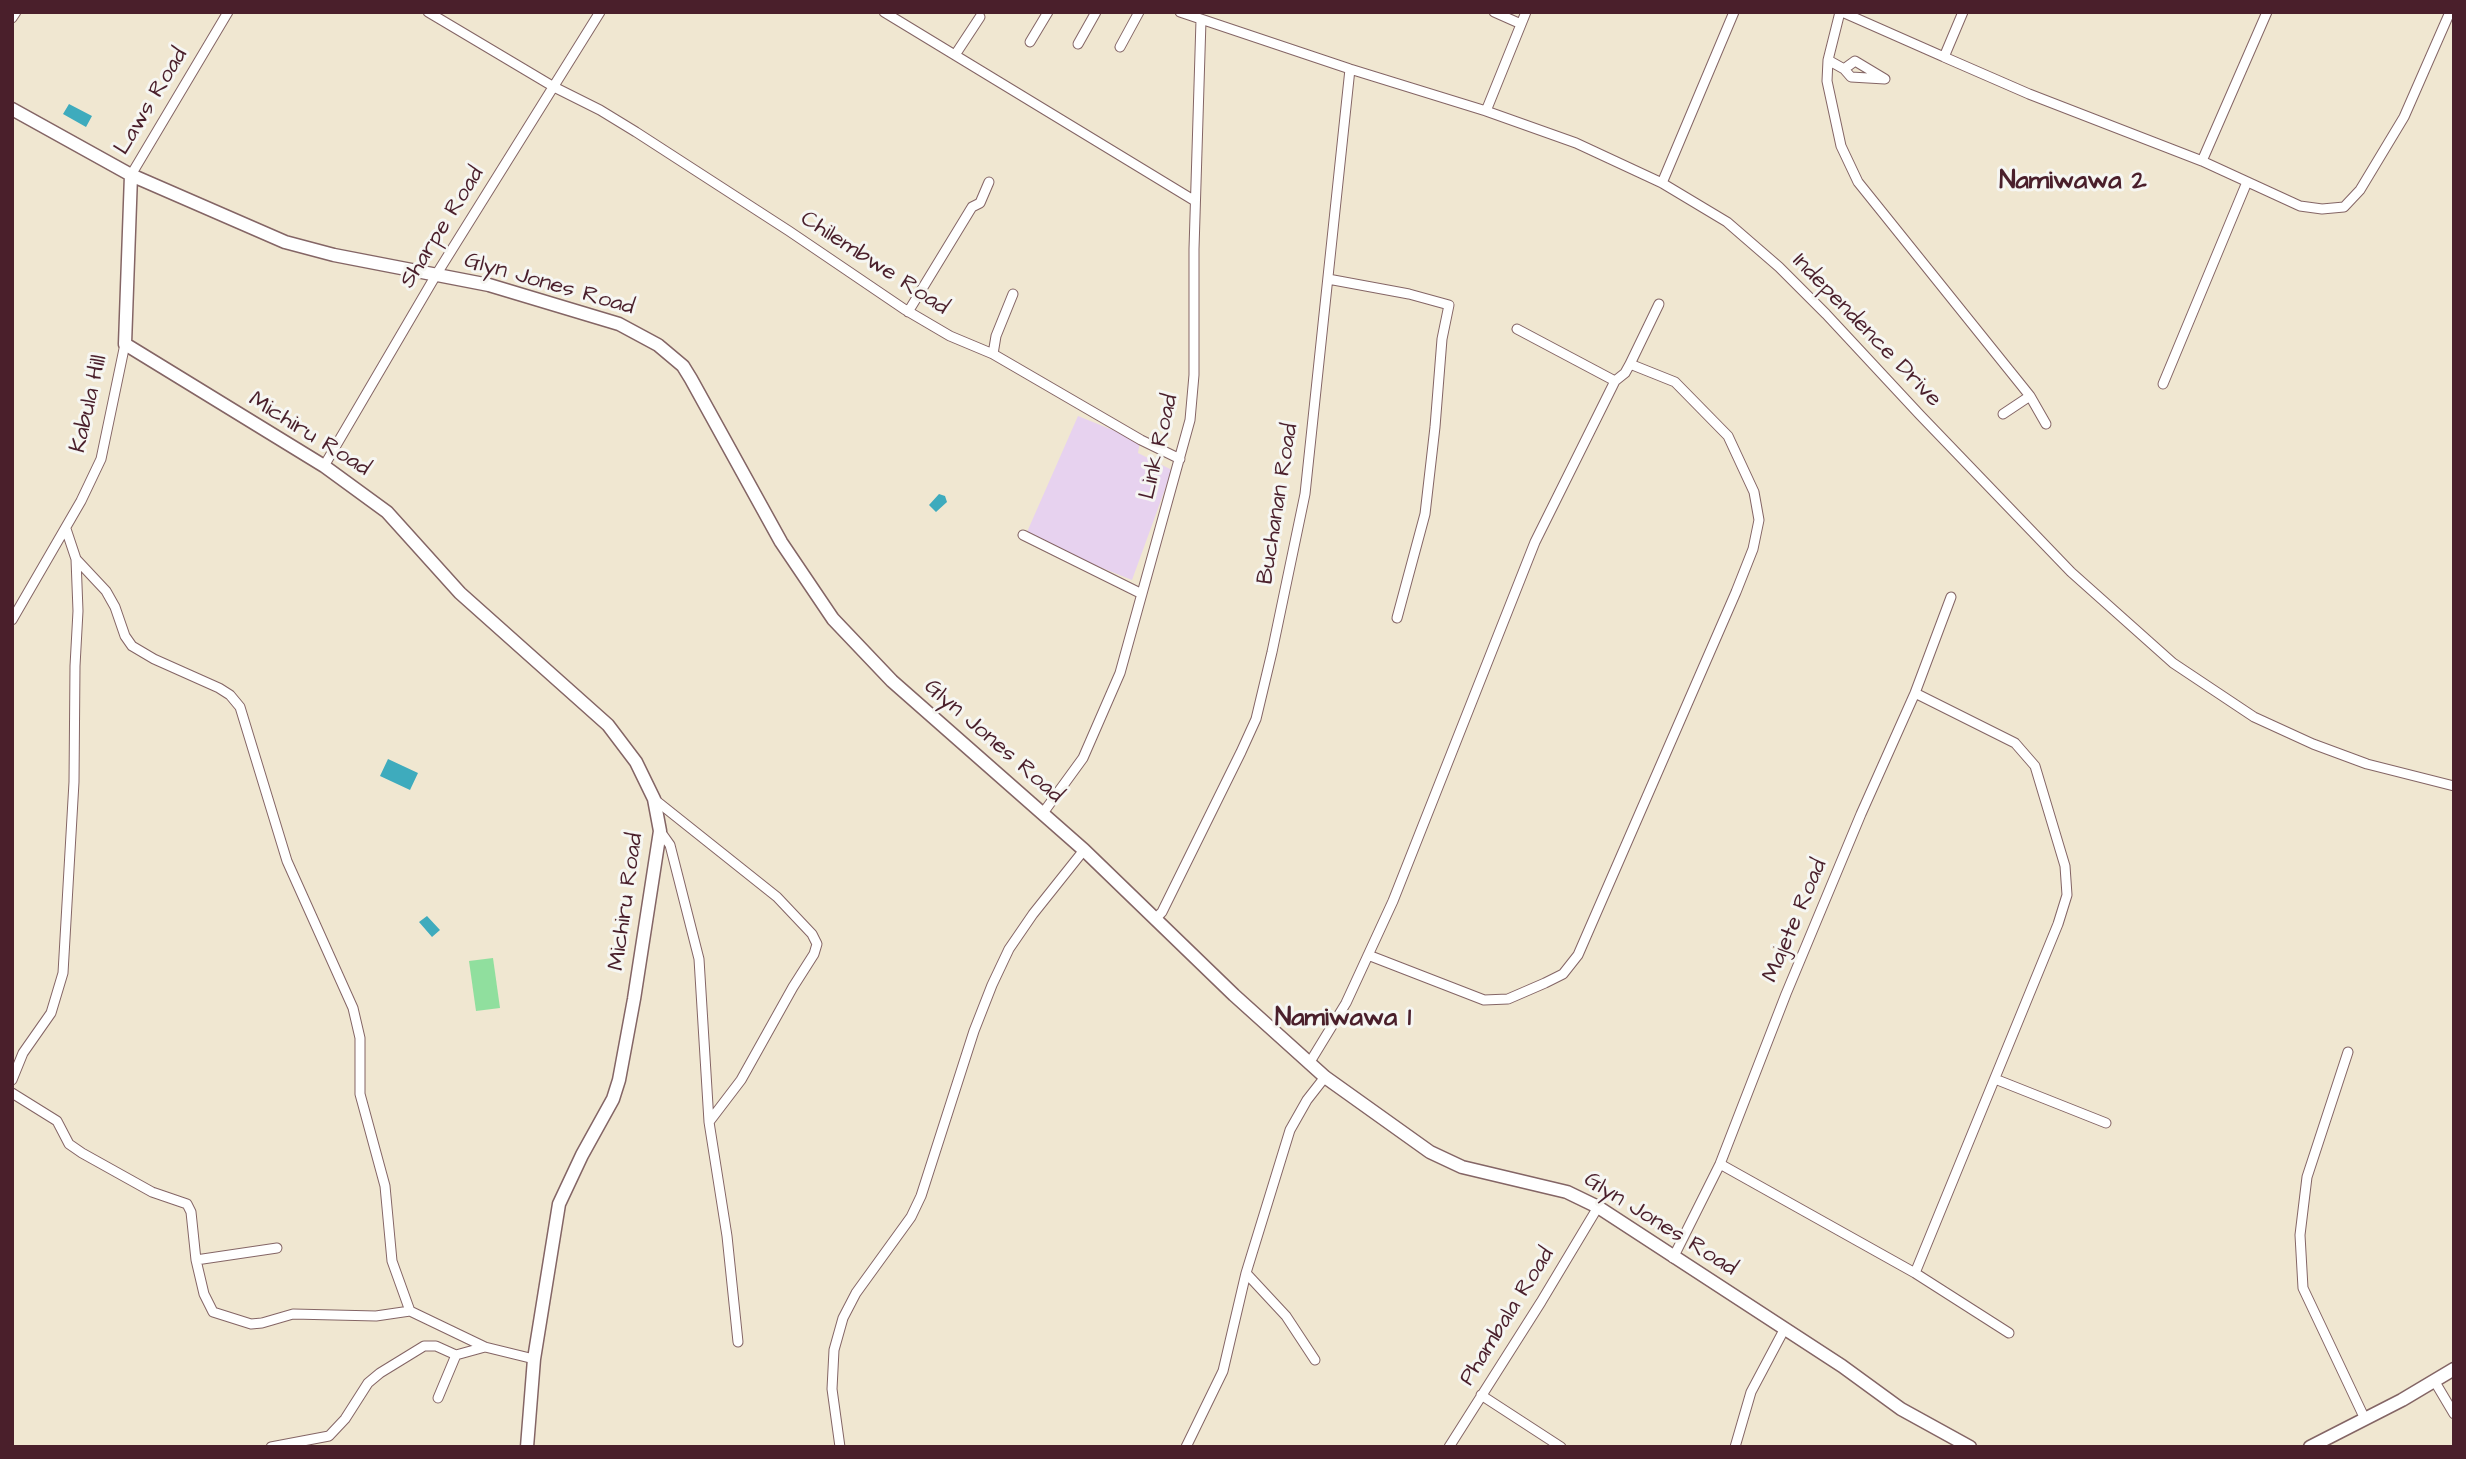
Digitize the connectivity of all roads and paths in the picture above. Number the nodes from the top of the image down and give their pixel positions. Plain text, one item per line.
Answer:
1 (16, 12) edge
2 (228, 12) edge
3 (428, 12) edge
4 (600, 12) edge
5 (884, 12) edge
6 (1048, 12) edge
7 (1096, 12) edge
8 (1139, 12) edge
9 (1180, 12) edge
10 (1494, 12) edge
11 (1526, 12) edge
12 (1734, 12) edge
13 (1841, 12) edge
14 (1963, 12) edge
15 (2267, 12) edge
16 (2450, 12) edge
17 (980, 17) dead end
18 (12, 18) edge
19 (1201, 20) junction
20 (1521, 24) junction
21 (1030, 41) dead end
22 (1078, 44) dead end
23 (1119, 47) dead end
24 (955, 55) junction
25 (1944, 57) junction
26 (1828, 60) junction
27 (1350, 69) junction
28 (1844, 69) dead end
29 (554, 87) junction
30 (12, 109) edge
31 (1486, 111) junction
32 (2202, 161) junction
33 (131, 175) junction
34 (989, 182) dead end
35 (2247, 182) junction
36 (1662, 183) junction
37 (1195, 201) junction
38 (436, 275) junction
39 (1328, 279) junction
40 (1013, 294) dead end
41 (1659, 304) dead end
42 (908, 312) junction
43 (1517, 329) dead end
44 (125, 344) junction
45 (993, 354) junction
46 (1630, 364) junction
47 (1615, 381) junction
48 (2162, 384) dead end
49 (2030, 396) junction
50 (2003, 414) dead end
51 (2046, 424) dead end
52 (1180, 459) junction
53 (324, 466) junction
54 (65, 529) junction
55 (1023, 535) dead end
56 (76, 559) junction
57 (1142, 594) junction
58 (1951, 597) dead end
59 (1397, 618) dead end
60 (12, 620) edge
61 (1915, 693) junction
62 (2454, 786) edge
63 (654, 799) junction
64 (1043, 813) junction
65 (660, 831) junction
66 (1084, 850) junction
67 (1155, 919) junction
68 (1368, 955) junction
69 (2348, 1052) dead end
70 (1310, 1062) junction
71 (1325, 1077) junction
72 (1995, 1079) junction
73 (12, 1080) edge
74 (12, 1093) edge
75 (709, 1122) junction
76 (2106, 1123) dead end
77 (1720, 1164) junction
78 (1598, 1207) junction
79 (277, 1248) dead end
80 (1674, 1258) junction
81 (196, 1260) junction
82 (1246, 1273) junction
83 (1915, 1273) junction
84 (411, 1311) junction
85 (1785, 1328) junction
86 (2010, 1333) dead end
87 (738, 1342) dead end
88 (485, 1347) junction
89 (456, 1355) junction
90 (534, 1359) junction
91 (1315, 1360) dead end
92 (2454, 1369) edge
93 (2435, 1381) junction
94 (1481, 1395) junction
95 (438, 1398) dead end
96 (2454, 1414) edge
97 (2364, 1418) junction
98 (293, 1445) edge
99 (271, 1447) edge
100 (527, 1447) edge
101 (840, 1447) edge
102 (1186, 1447) edge
103 (1449, 1447) edge
104 (1561, 1447) edge
105 (1735, 1447) edge
106 (1970, 1447) edge
107 (2310, 1447) edge

1 - 18 street
2 - 33 street, Laws Road
3 - 29 street, Chilembwe Road
4 - 29 street, Sharpe Road
5 - 24 street
6 - 21 street
7 - 22 street
8 - 23 street
9 - 19 street, Independence Drive
10 - 20 street
11 - 20 street
12 - 36 street
13 - 25 street
13 - 26 street
14 - 25 street
15 - 32 street
16 - 35 street
17 - 24 street
19 - 27 street, Independence Drive
19 - 37 street, Link Road
20 - 31 street
24 - 37 street
25 - 32 street
26 - 28 street
26 - 49 street
27 - 31 street, Independence Drive
27 - 39 street, Buchanan Road
29 - 38 street, Sharpe Road
29 - 42 street, Chilembwe Road
30 - 33 street, Glyn Jones Road
31 - 36 street, Independence Drive
32 - 35 street
33 - 38 street, Glyn Jones Road
33 - 44 street, Kabula Hill
34 - 42 street
35 - 48 street
36 - 62 street, Independence Drive
37 - 52 street, Link Road
38 - 53 street, Sharpe Road
38 - 64 street, Glyn Jones Road
39 - 59 street
39 - 67 street, Buchanan Road
40 - 45 street
41 - 46 street
42 - 45 street, Chilembwe Road
43 - 47 street
44 - 53 street, Michiru Road
44 - 54 street, Kabula Hill
45 - 52 street, Chilembwe Road
46 - 47 street
46 - 68 street
47 - 68 street
49 - 50 street
49 - 51 street
52 - 57 street, Link Road
53 - 63 street, Michiru Road
54 - 56 street
54 - 60 street, Kabula Hill
55 - 57 street
56 - 73 street
56 - 84 street
57 - 64 street, Link Road
58 - 61 street, Majete Road
61 - 72 street
61 - 77 street, Majete Road
63 - 65 street, Michiru Road
63 - 75 street
64 - 66 street, Glyn Jones Road
65 - 75 street
65 - 90 street, Michiru Road
66 - 67 street, Glyn Jones Road
66 - 101 street
67 - 70 street, Glyn Jones Road
68 - 70 street
69 - 97 street
70 - 71 street, Glyn Jones Road
71 - 78 street, Glyn Jones Road
71 - 82 street
72 - 76 street
72 - 83 street
74 - 81 street
75 - 87 street
77 - 80 street, Majete Road
77 - 83 street
78 - 80 street, Glyn Jones Road
78 - 94 street, Phambala Road
79 - 81 street
80 - 85 street, Glyn Jones Road
81 - 84 street
82 - 91 street
82 - 102 street
83 - 86 street
84 - 88 street
85 - 105 street
85 - 106 street, Glyn Jones Road
88 - 89 street
88 - 90 street
89 - 95 street
89 - 98 street
90 - 100 street, Michiru Road
92 - 93 street
93 - 96 street
93 - 97 street
94 - 103 street, Phambala Road
94 - 104 street
97 - 107 street
98 - 99 street

